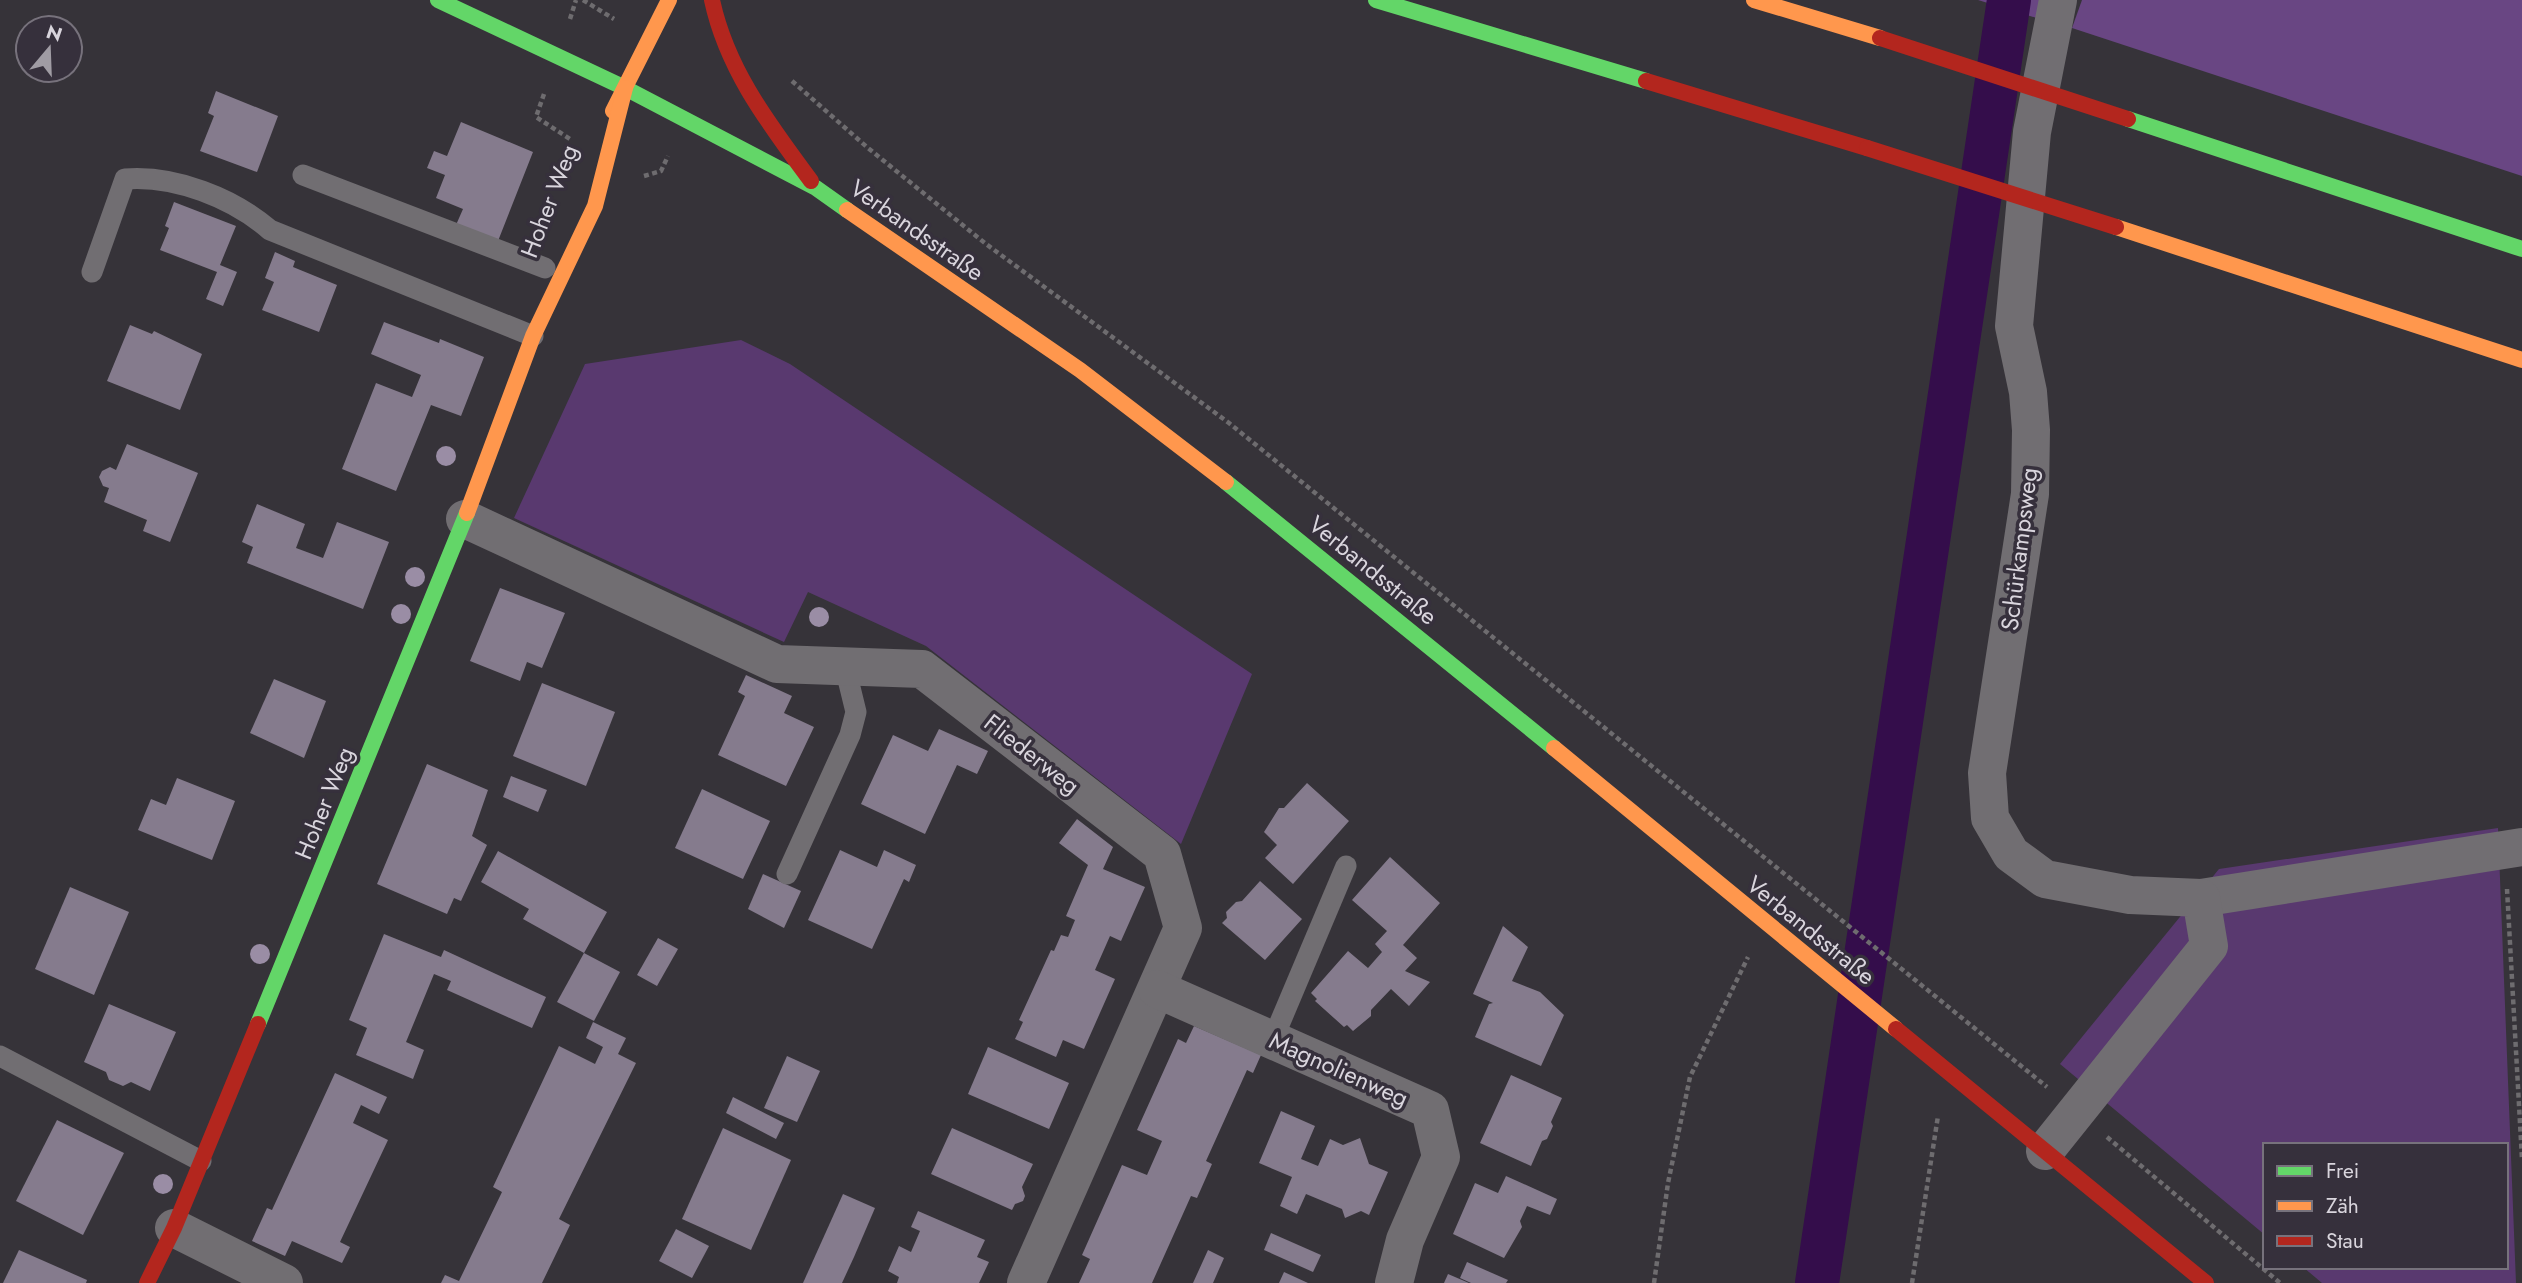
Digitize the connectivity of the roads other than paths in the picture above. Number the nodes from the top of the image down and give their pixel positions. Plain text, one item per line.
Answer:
1 (438, 0) edge
2 (668, 0) edge
3 (712, 0) edge
4 (1376, 0) edge
5 (1755, 0) edge
6 (2058, 0) edge
7 (625, 88) junction
8 (591, 152) dead end
9 (303, 175) dead end
10 (816, 188) junction
11 (2522, 249) edge
12 (548, 258) joint
13 (92, 272) dead end
14 (533, 336) junction
15 (2522, 360) edge
16 (465, 519) junction
17 (845, 667) junction
18 (2513, 848) edge
19 (1346, 866) dead end
20 (787, 874) dead end
21 (2201, 898) junction
22 (1157, 989) junction
23 (1273, 1039) junction
24 (0, 1056) edge
25 (2045, 1151) junction
26 (201, 1161) junction
27 (174, 1228) junction
28 (148, 1283) edge
29 (284, 1283) edge
30 (1026, 1283) edge
31 (1394, 1283) edge
32 (2206, 1283) edge

1 - 7 main road, Verbandsstraße
2 - 7 main road, Hoher Weg
3 - 10 main road
4 - 15 main road, bridge
5 - 11 main road, bridge
6 - 21 street, Schürkampsweg
7 - 8 main road, Hoher Weg
7 - 10 main road, Verbandsstraße
7 - 14 main road, Hoher Weg
9 - 12 lane
10 - 25 main road, Verbandsstraße
12 - 14 main road, Hoher Weg
13 - 14 lane
14 - 16 main road, Hoher Weg
16 - 17 street, Fliederweg
16 - 26 main road, Hoher Weg
17 - 20 lane
17 - 22 street, Fliederweg
18 - 21 street, Schürkampsweg
19 - 23 lane
21 - 25 street
22 - 23 street, Magnolienweg
22 - 30 street, Fliederweg
23 - 31 street, Magnolienweg
24 - 26 lane
25 - 32 main road, Verbandsstraße
26 - 27 main road, Hoher Weg
27 - 28 main road, Hoher Weg
27 - 29 street

